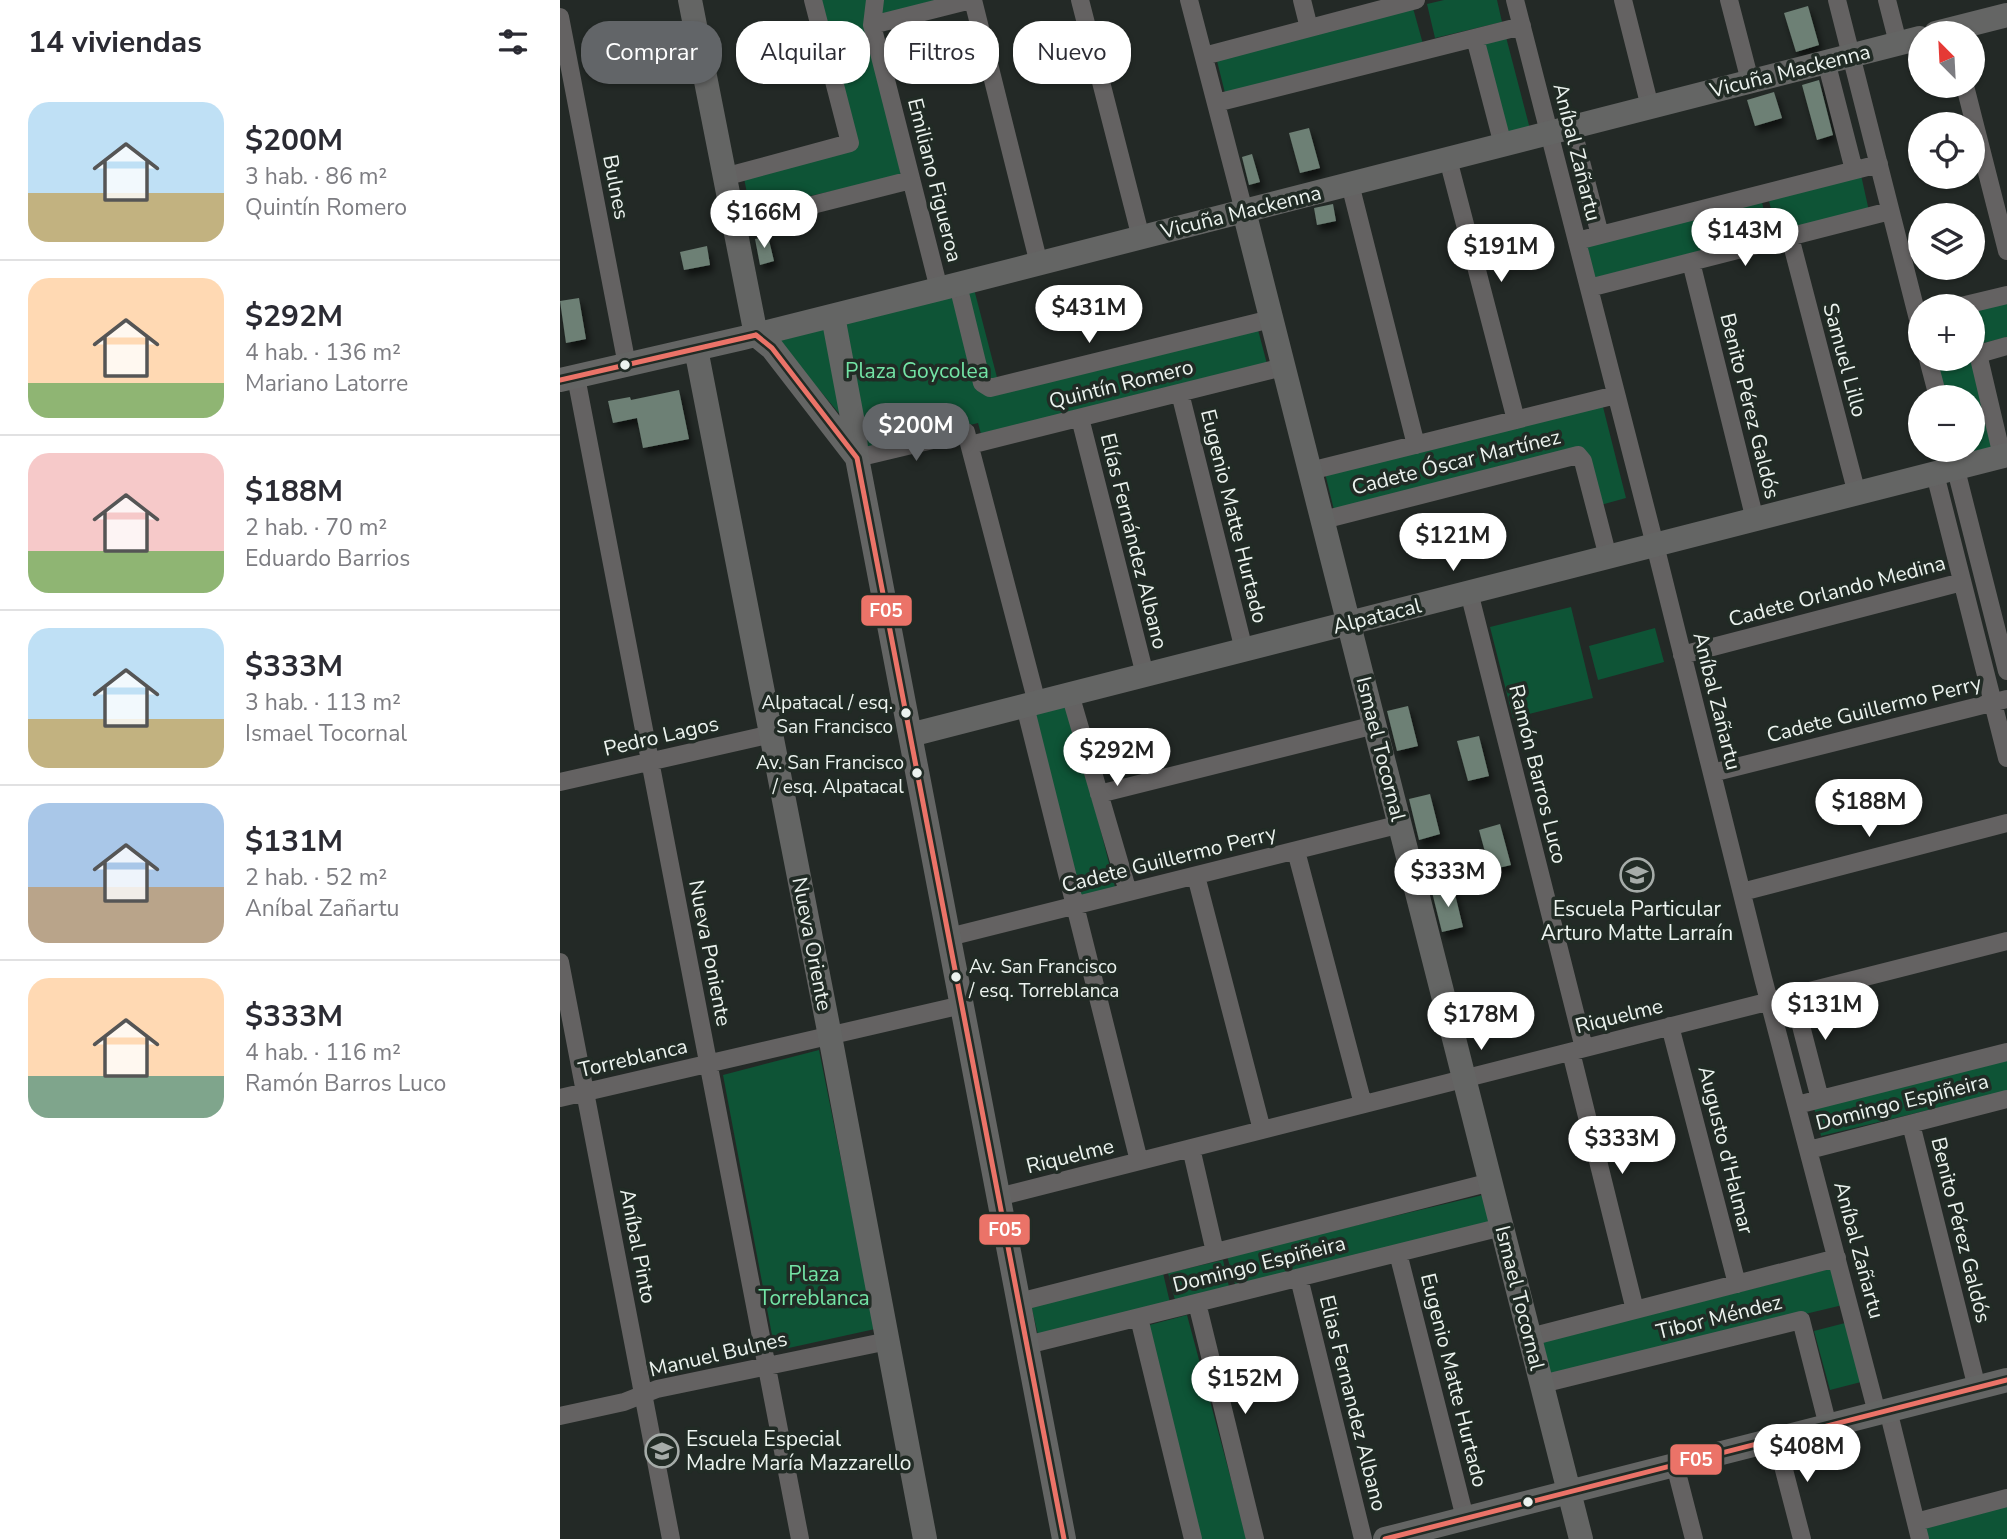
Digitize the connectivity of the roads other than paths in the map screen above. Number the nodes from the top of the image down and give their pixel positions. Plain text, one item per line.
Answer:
1 (690, 0) edge
2 (813, 0) edge
3 (875, 0) edge
4 (972, 0) edge
5 (1080, 0) edge
6 (1189, 0) edge
7 (1302, 0) edge
8 (1515, 0) edge
9 (1623, 0) edge
10 (1729, 0) edge
11 (1837, 0) edge
12 (1887, 0) edge
13 (1411, 1) edge
14 (2007, 15) edge
15 (560, 17) edge
16 (1985, 21) edge
17 (872, 25) junction
18 (1522, 26) junction
19 (1309, 28) junction
20 (1475, 38) junction
21 (1908, 38) edge
22 (1908, 40) edge
23 (1851, 55) junction
24 (1204, 56) junction
25 (1826, 61) junction
26 (1749, 81) junction
27 (1968, 98) edge
28 (1216, 103) junction
29 (1650, 107) junction
30 (1560, 130) junction
31 (1503, 145) junction
32 (1448, 159) junction
33 (1879, 164) junction
34 (1854, 170) junction
35 (724, 177) junction
36 (911, 180) junction
37 (1350, 184) junction
38 (1244, 211) junction
39 (1891, 211) junction
40 (733, 225) junction
41 (1600, 235) junction
42 (1141, 237) junction
43 (1790, 237) junction
44 (1577, 241) junction
45 (2007, 251) edge
46 (1691, 262) junction
47 (1039, 264) junction
48 (948, 287) junction
49 (1589, 288) junction
50 (1912, 294) edge
51 (2007, 295) edge
52 (1985, 300) edge
53 (833, 316) junction
54 (1271, 319) junction
55 (755, 335) junction
56 (2007, 346) edge
57 (696, 349) junction
58 (627, 365) junction
59 (1283, 367) junction
60 (568, 378) edge
61 (1180, 393) junction
62 (1616, 395) junction
63 (1080, 418) junction
64 (1516, 420) junction
65 (968, 438) junction
66 (1416, 445) junction
67 (2005, 456) edge
68 (857, 458) junction
69 (1947, 464) edge
70 (1310, 471) junction
71 (1857, 494) junction
72 (1323, 520) junction
73 (1755, 520) junction
74 (1655, 545) junction
75 (1608, 557) junction
76 (1962, 582) junction
77 (1469, 592) junction
78 (1350, 623) junction
79 (1244, 650) junction
80 (1682, 655) junction
81 (2007, 671) edge
82 (1145, 675) junction
83 (1070, 694) junction
84 (2000, 700) edge
85 (1031, 704) junction
86 (1375, 725) junction
87 (772, 734) junction
88 (910, 735) junction
89 (2007, 758) edge
90 (650, 761) junction
91 (1712, 773) junction
92 (560, 782) edge
93 (1099, 794) junction
94 (2007, 823) edge
95 (1401, 824) junction
96 (1296, 850) junction
97 (1196, 876) junction
98 (1128, 892) junction
99 (1742, 892) junction
100 (1074, 906) junction
101 (949, 937) junction
102 (2007, 940) edge
103 (560, 962) edge
104 (1793, 995) junction
105 (1770, 1001) junction
106 (962, 1005) junction
107 (1670, 1026) junction
108 (830, 1036) junction
109 (1577, 1050) junction
110 (2007, 1052) edge
111 (708, 1064) junction
112 (1465, 1079) junction
113 (585, 1092) junction
114 (560, 1098) edge
115 (1820, 1099) junction
116 (2007, 1099) edge
117 (1363, 1104) junction
118 (1797, 1105) junction
119 (1911, 1124) junction
120 (1262, 1130) junction
121 (1191, 1148) junction
122 (1809, 1150) junction
123 (1139, 1161) junction
124 (1491, 1182) junction
125 (998, 1197) junction
126 (1502, 1227) junction
127 (1214, 1252) junction
128 (1398, 1253) junction
129 (1837, 1258) junction
130 (1299, 1278) junction
131 (1737, 1284) junction
132 (1019, 1302) junction
133 (1197, 1303) junction
134 (1635, 1310) junction
135 (1139, 1318) junction
136 (1530, 1337) junction
137 (888, 1341) junction
138 (1027, 1345) junction
139 (767, 1366) junction
140 (2007, 1380) edge
141 (1542, 1384) junction
142 (1977, 1388) junction
143 (643, 1395) junction
144 (1882, 1412) junction
145 (560, 1416) edge
146 (1828, 1426) junction
147 (1776, 1439) junction
148 (1675, 1465) junction
149 (1569, 1492) junction
150 (2007, 1498) edge
151 (1465, 1518) junction
152 (1918, 1530) edge
153 (671, 1539) edge
154 (800, 1539) edge
155 (925, 1539) edge
156 (1064, 1539) edge
157 (1193, 1539) edge
158 (1255, 1539) edge
159 (1363, 1539) edge
160 (1385, 1539) edge
161 (1581, 1539) edge
162 (1694, 1539) edge
163 (1801, 1539) edge

1 - 35 main road
2 - 35 street
3 - 17 street, Emiliano Figueroa
4 - 17 street
4 - 47 street
5 - 42 street
6 - 24 street, Ismael Tocornal
7 - 19 street
8 - 18 street, Aníbal Zañartu
9 - 29 street
10 - 26 street
11 - 23 street
12 - 21 street
13 - 19 street
14 - 16 main road
15 - 58 street, Bulnes
17 - 36 street, Emiliano Figueroa
18 - 20 street
18 - 30 street, Aníbal Zañartu
19 - 24 street
20 - 28 street
20 - 31 street
22 - 23 main road, Vicuña Mackenna
23 - 25 main road, Vicuña Mackenna
23 - 33 street
24 - 28 street, Ismael Tocornal
25 - 26 main road, Vicuña Mackenna
25 - 34 street
26 - 29 main road, Vicuña Mackenna
27 - 45 street
28 - 38 street, Ismael Tocornal
29 - 30 main road, Vicuña Mackenna
30 - 31 main road, Vicuña Mackenna
30 - 41 street, Aníbal Zañartu
30 - 44 street, Aníbal Zañartu
31 - 32 main road, Vicuña Mackenna
32 - 37 main road, Vicuña Mackenna
32 - 64 street
33 - 34 street
33 - 39 street
34 - 41 street
35 - 40 main road
36 - 40 street
36 - 48 street, Emiliano Figueroa
37 - 38 main road, Vicuña Mackenna
37 - 66 street
38 - 42 main road, Vicuña Mackenna
38 - 54 main road, Ismael Tocornal
39 - 43 street
39 - 50 street
40 - 55 main road
41 - 44 street
42 - 47 main road, Vicuña Mackenna
43 - 46 street
43 - 71 street, Samuel Lillo
44 - 49 street, Aníbal Zañartu
46 - 49 street
46 - 73 street, Benito Pérez Galdós
47 - 48 main road, Vicuña Mackenna
48 - 53 main road, Vicuña Mackenna
48 - 54 street, Quintín Romero
49 - 62 street, Aníbal Zañartu
51 - 52 street
53 - 55 main road, Vicuña Mackenna
53 - 68 main road
54 - 59 main road, Ismael Tocornal
55 - 57 main road, Vicuña Mackenna
55 - 68 main road
56 - 67 street
57 - 58 main road, Vicuña Mackenna
57 - 87 main road, Nueva Oriente
58 - 60 main road, Vicuña Mackenna
59 - 61 street, Quintín Romero
59 - 70 main road, Ismael Tocornal
60 - 90 street, Nueva Poniente
61 - 63 street, Quintín Romero
61 - 79 street, Eugenio Matte Hurtado
62 - 64 street, Cadete Óscar Martínez
62 - 74 street, Aníbal Zañartu
63 - 65 street, Quintín Romero
63 - 82 street, Elías Fernández Albano
64 - 66 street, Cadete Óscar Martínez
65 - 68 street, Quintín Romero
65 - 85 street
66 - 70 street, Cadete Óscar Martínez
67 - 69 main road, Alpatacal
68 - 88 main road
69 - 71 main road, Alpatacal
69 - 76 street
69 - 81 street
70 - 72 main road, Ismael Tocornal
71 - 73 main road, Alpatacal
72 - 75 street, Cadete Óscar Martínez
72 - 78 main road, Ismael Tocornal
73 - 74 main road, Alpatacal
74 - 75 main road, Alpatacal
74 - 80 street, Aníbal Zañartu
75 - 77 main road, Alpatacal
76 - 80 street, Cadete Orlando Medina
76 - 84 street
77 - 78 main road, Alpatacal
77 - 109 street, Ramón Barros Luco
78 - 79 main road, Alpatacal
78 - 86 main road, Ismael Tocornal
79 - 82 main road, Alpatacal
80 - 91 street, Aníbal Zañartu
82 - 83 main road, Alpatacal
83 - 85 main road, Alpatacal
83 - 93 street
84 - 89 street
84 - 91 street, Cadete Guillermo Perry
85 - 88 main road, Alpatacal
85 - 100 street
86 - 93 street
86 - 95 main road, Ismael Tocornal
87 - 90 street, Pedro Lagos
87 - 108 main road, Nueva Oriente
88 - 101 main road
90 - 92 street, Pedro Lagos
90 - 111 street, Nueva Poniente
91 - 99 street, Aníbal Zañartu
93 - 98 street
94 - 99 street
95 - 96 street, Cadete Guillermo Perry
95 - 112 main road, Ismael Tocornal
96 - 97 street, Cadete Guillermo Perry
96 - 117 street
97 - 98 street, Cadete Guillermo Perry
97 - 120 street
98 - 100 street, Cadete Guillermo Perry
99 - 105 street, Aníbal Zañartu
100 - 101 street, Cadete Guillermo Perry
100 - 123 street
101 - 106 main road
102 - 104 street, Riquelme
103 - 113 street, Aníbal Pinto
104 - 105 street, Riquelme
104 - 115 street
105 - 107 street, Riquelme
105 - 118 street, Aníbal Zañartu
106 - 108 street, Torreblanca
106 - 125 main road
107 - 109 street, Riquelme
107 - 131 street, Augusto d'Halmar
108 - 111 street, Torreblanca
108 - 137 main road, Nueva Oriente
109 - 112 street, Riquelme
109 - 134 street, Ramón Barros Luco
110 - 115 street, Domingo Espiñeira
111 - 113 street, Torreblanca
111 - 139 street, Nueva Poniente
112 - 117 street, Riquelme
112 - 124 main road, Ismael Tocornal
113 - 114 street, Torreblanca
113 - 143 street, Aníbal Pinto
115 - 118 street, Domingo Espiñeira
116 - 119 street, Domingo Espiñeira
117 - 120 street, Riquelme
118 - 122 street, Aníbal Zañartu
119 - 122 street, Domingo Espiñeira
119 - 142 street, Benito Pérez Galdós
120 - 121 street, Riquelme
121 - 123 street, Riquelme
121 - 127 street
122 - 129 street, Aníbal Zañartu
123 - 125 street, Riquelme
124 - 126 main road, Ismael Tocornal
124 - 127 street, Domingo Espiñeira
125 - 132 main road
126 - 128 street, Domingo Espiñeira
126 - 136 main road, Ismael Tocornal
127 - 132 street, Domingo Espiñeira
128 - 130 street, Domingo Espiñeira
128 - 151 street, Eugenio Matte Hurtado
129 - 131 street, Tibor Méndez
129 - 144 street, Aníbal Zañartu
130 - 133 street, Domingo Espiñeira
130 - 159 street, Elias Fernandez Albano
131 - 134 street, Tibor Méndez
132 - 138 main road
133 - 135 street, Domingo Espiñeira
133 - 158 street
134 - 136 street, Tibor Méndez
135 - 138 street, Domingo Espiñeira
135 - 157 street
136 - 141 main road, Ismael Tocornal
137 - 139 street, Manuel Bulnes
137 - 155 main road, Nueva Oriente
138 - 156 main road
139 - 143 street, Manuel Bulnes
139 - 154 street, Nueva Poniente
140 - 142 main road
141 - 146 street, Tibor Méndez
141 - 149 main road, Ismael Tocornal
142 - 144 main road
143 - 145 street, Manuel Bulnes
143 - 153 street, Aníbal Pinto
144 - 146 main road
144 - 152 street, Aníbal Zañartu
146 - 147 main road
147 - 148 main road
147 - 163 street
148 - 149 main road
148 - 162 street
149 - 151 main road
149 - 161 main road, Ismael Tocornal
150 - 152 street
151 - 160 main road

